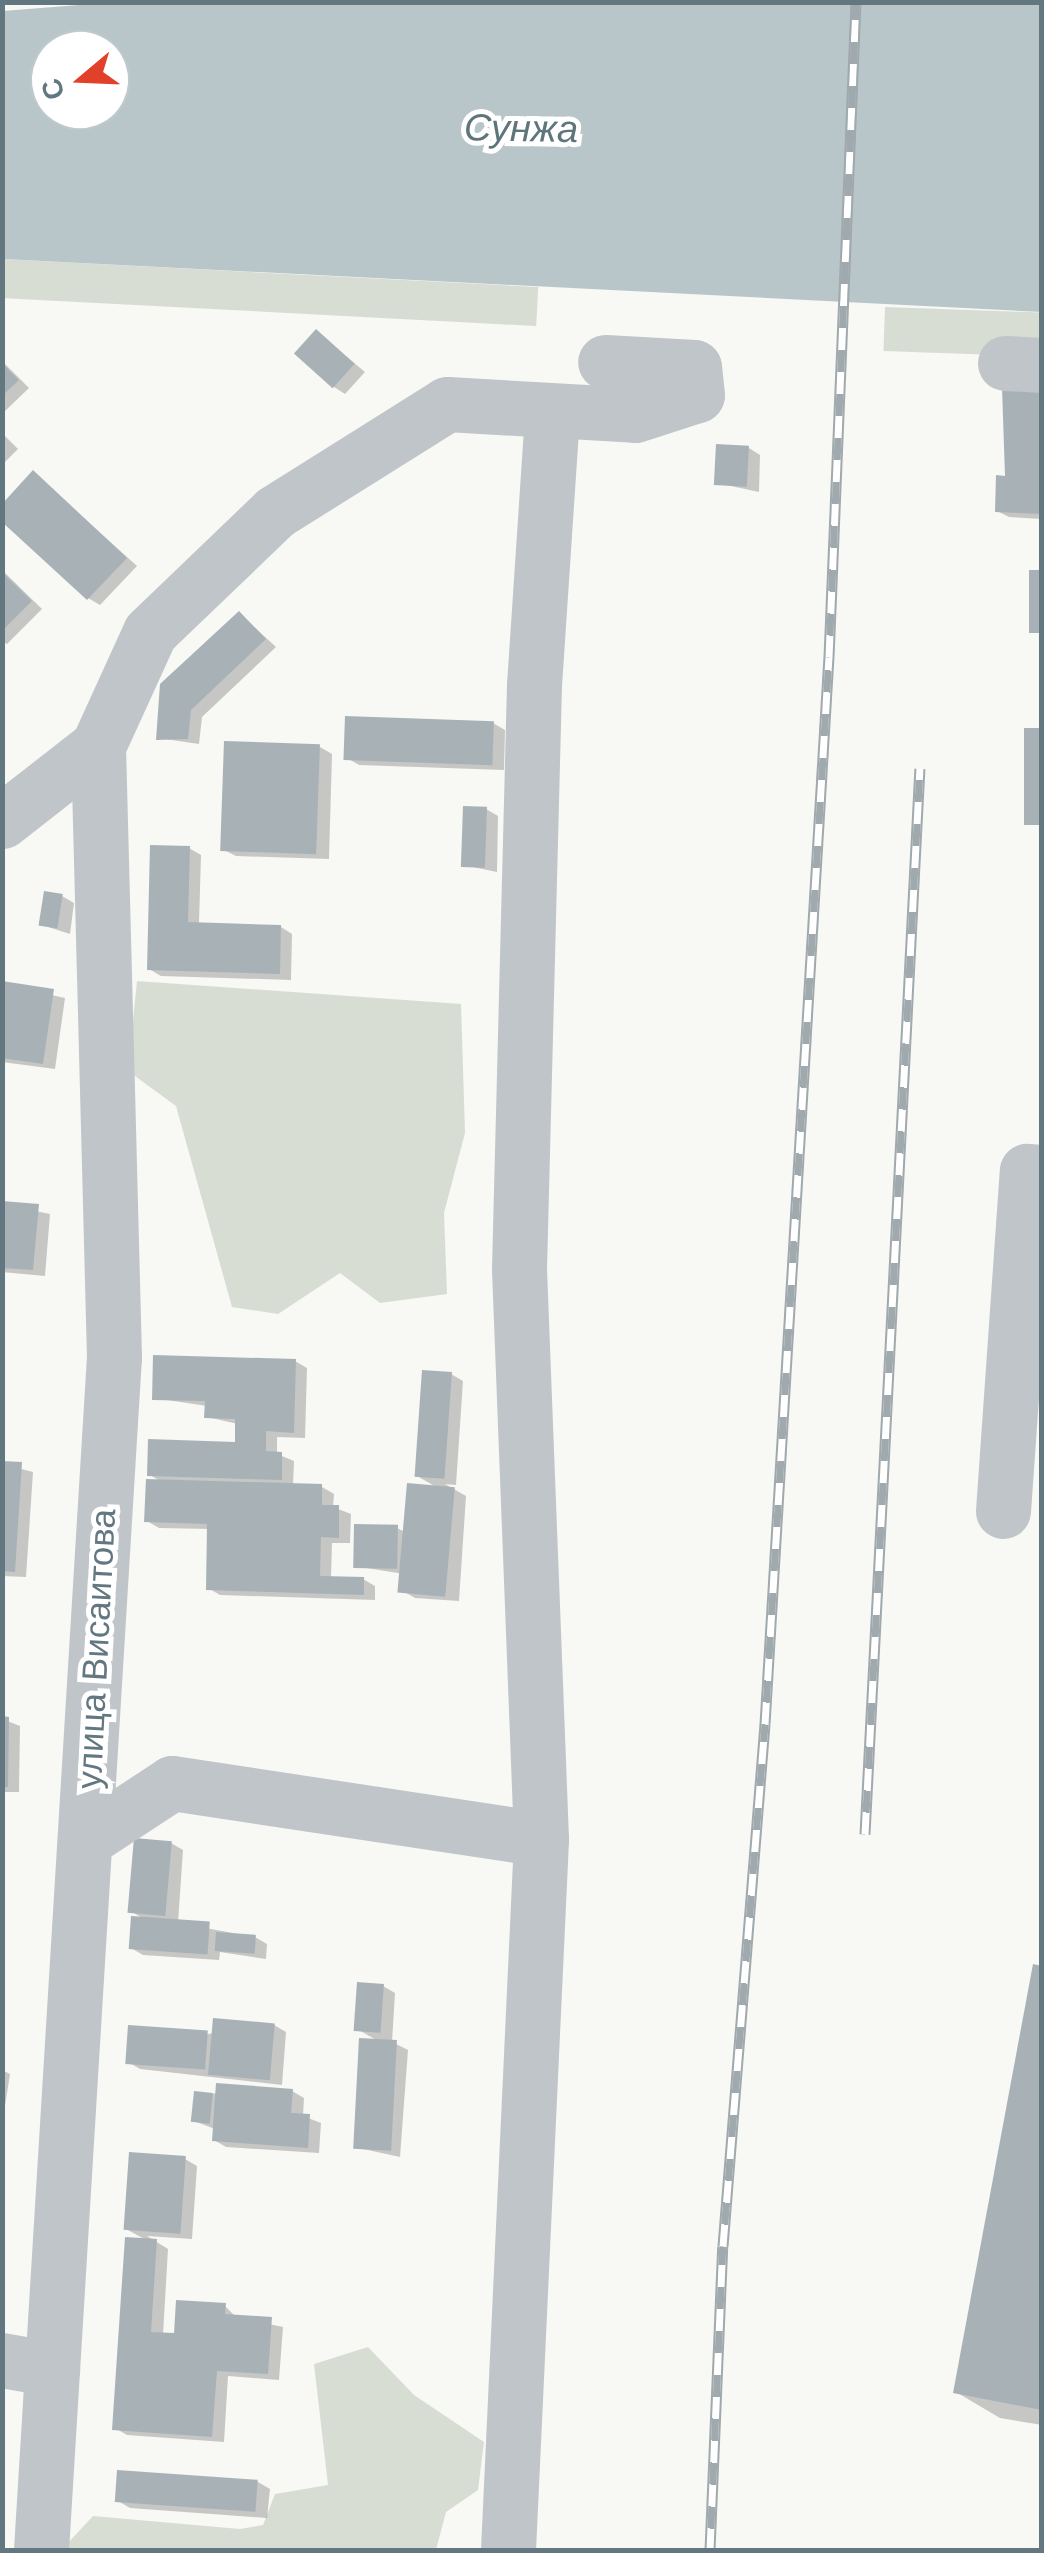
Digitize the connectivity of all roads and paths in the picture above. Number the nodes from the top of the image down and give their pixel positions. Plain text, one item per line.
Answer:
1 (605, 362) dead end
2 (552, 411) junction
3 (98, 746) junction
4 (2, 822) edge
5 (1042, 1172) edge
6 (1004, 1511) dead end
7 (541, 1839) junction
8 (84, 1840) junction
9 (27, 2364) edge
10 (41, 2550) edge
11 (508, 2550) edge

1 - 2 street
2 - 3 street
2 - 7 street
3 - 4 street
3 - 8 street, улица Висаитова
5 - 6 street
7 - 8 street
7 - 11 street
8 - 9 street, улица Висаитова
9 - 10 street, улица Висаитова

